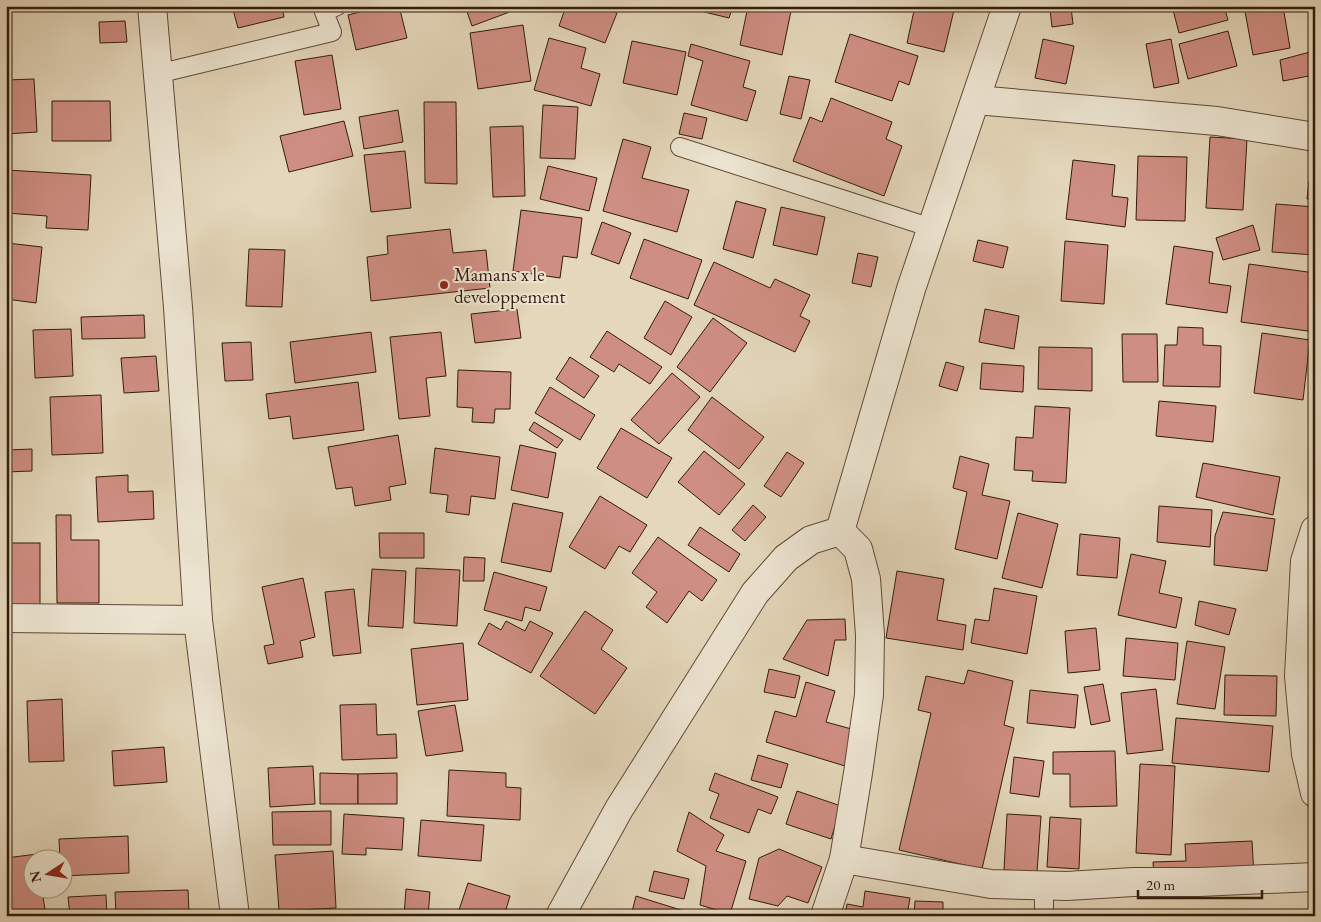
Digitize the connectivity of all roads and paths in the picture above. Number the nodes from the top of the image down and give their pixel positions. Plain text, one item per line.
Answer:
1 (152, 6) edge
2 (337, 6) edge
3 (1007, 6) edge
4 (157, 74) junction
5 (976, 100) junction
6 (1315, 137) edge
7 (680, 147) dead end
8 (932, 228) junction
9 (1315, 530) edge
10 (840, 531) junction
11 (6, 618) edge
12 (198, 620) junction
13 (1315, 792) edge
14 (844, 859) junction
15 (1315, 877) edge
16 (1044, 885) junction
17 (235, 916) edge
18 (560, 916) edge
19 (825, 916) edge
20 (1044, 916) edge

1 - 4 street
2 - 4 lane
3 - 5 street
4 - 12 street
5 - 6 street
5 - 8 street
7 - 8 lane
8 - 10 street
9 - 13 street
10 - 14 street
10 - 18 street
11 - 12 street
12 - 17 street
14 - 16 street
14 - 19 street
15 - 16 street
16 - 20 lane

